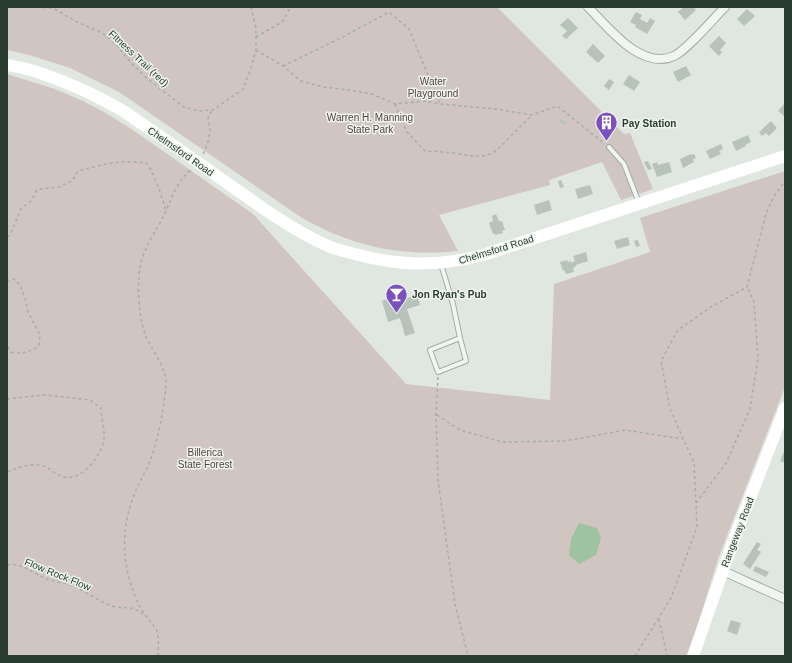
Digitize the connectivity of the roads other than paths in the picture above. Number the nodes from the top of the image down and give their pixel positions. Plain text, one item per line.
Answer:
1 (588, 7) edge
2 (725, 7) edge
3 (7, 65) edge
4 (609, 147) road end
5 (785, 156) edge
6 (640, 203) junction
7 (441, 264) junction
8 (460, 338) junction
9 (785, 408) edge
10 (723, 571) junction
11 (785, 599) edge
12 (693, 656) edge

1 - 2 street
3 - 7 main road, Chelmsford Road
4 - 6 lane
5 - 6 main road, Chelmsford Road
6 - 7 main road, Chelmsford Road
7 - 8 lane
8 - 8 lane
9 - 10 main road, Rangeway Road
10 - 11 street
10 - 12 main road, Rangeway Road

